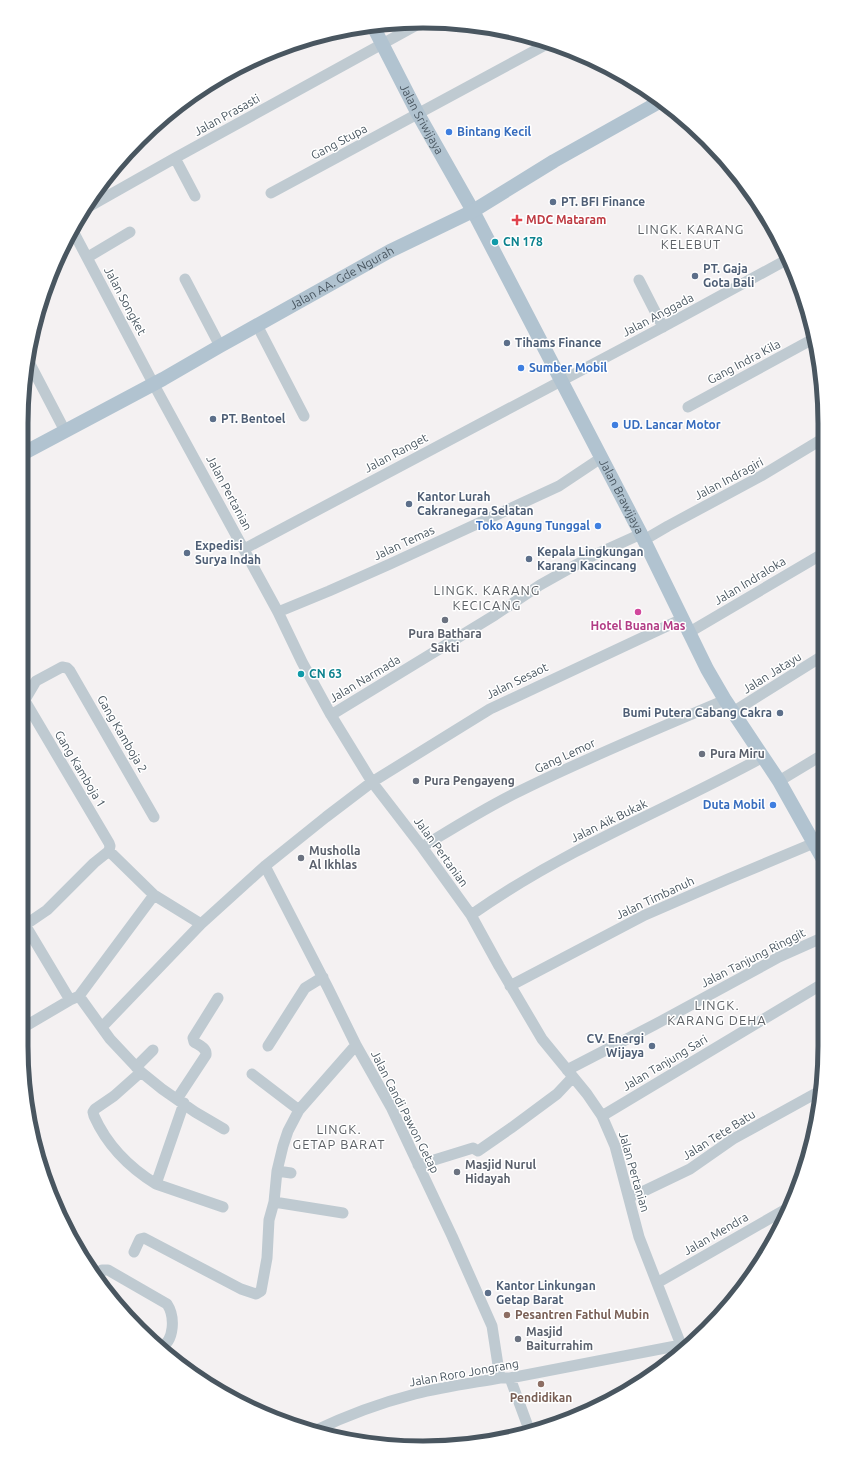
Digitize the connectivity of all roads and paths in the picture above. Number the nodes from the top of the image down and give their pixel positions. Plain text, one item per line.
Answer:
1 (411, 28) edge
2 (376, 31) edge
3 (383, 44) junction
4 (542, 47) edge
5 (655, 104) edge
6 (418, 114) junction
7 (175, 158) junction
8 (271, 194) dead end
9 (195, 196) dead end
10 (96, 203) edge
11 (472, 211) junction
12 (130, 232) dead end
13 (76, 235) edge
14 (88, 257) junction
15 (783, 261) edge
16 (185, 279) dead end
17 (640, 280) dead end
18 (257, 325) junction
19 (663, 327) junction
20 (809, 341) edge
21 (220, 346) junction
22 (32, 367) edge
23 (561, 381) junction
24 (154, 383) junction
25 (688, 407) dead end
26 (304, 416) dead end
27 (66, 431) junction
28 (818, 442) edge
29 (28, 451) edge
30 (601, 458) junction
31 (643, 537) junction
32 (244, 549) junction
33 (818, 556) edge
34 (278, 612) junction
35 (682, 619) junction
36 (688, 632) junction
37 (818, 659) edge
38 (28, 695) edge
39 (725, 700) junction
40 (28, 709) edge
41 (733, 712) junction
42 (331, 716) junction
43 (763, 757) junction
44 (818, 758) edge
45 (779, 781) junction
46 (372, 782) junction
47 (154, 817) dead end
48 (814, 844) junction
49 (422, 847) junction
50 (108, 851) junction
51 (818, 851) edge
52 (265, 866) junction
53 (154, 895) junction
54 (470, 915) junction
55 (28, 922) edge
56 (201, 924) junction
57 (28, 930) edge
58 (818, 940) edge
59 (323, 977) junction
60 (510, 986) junction
61 (818, 988) edge
62 (75, 998) junction
63 (218, 998) dead end
64 (28, 1025) edge
65 (102, 1027) junction
66 (356, 1045) junction
67 (268, 1046) dead end
68 (153, 1050) dead end
69 (139, 1069) junction
70 (252, 1074) dead end
71 (570, 1074) junction
72 (815, 1094) edge
73 (180, 1101) junction
74 (299, 1110) junction
75 (602, 1116) junction
76 (224, 1129) dead end
77 (418, 1166) junction
78 (277, 1171) junction
79 (291, 1173) dead end
80 (156, 1184) junction
81 (629, 1197) junction
82 (274, 1202) junction
83 (223, 1207) dead end
84 (781, 1212) edge
85 (343, 1213) dead end
86 (134, 1252) dead end
87 (101, 1273) edge
88 (657, 1283) junction
89 (165, 1344) edge
90 (681, 1345) edge
91 (675, 1349) edge
92 (505, 1378) junction
93 (528, 1427) edge
94 (321, 1428) edge

1 - 3 street, Jalan Prasasti
2 - 3 main road, Jalan Sriwijaya
3 - 6 main road, Jalan Sriwijaya
3 - 7 street, Jalan Prasasti
4 - 6 street, Gang Stupa
5 - 11 main road, Jalan AA. Gde Ngurah
6 - 8 street, Gang Stupa
6 - 11 main road, Jalan Sriwijaya
7 - 9 street
7 - 10 street, Jalan Prasasti
11 - 18 main road, Jalan AA. Gde Ngurah
11 - 23 main road, Jalan Brawijaya
12 - 14 street
13 - 14 street, Jalan Songket
14 - 24 street, Jalan Songket
15 - 19 street, Jalan Anggada
16 - 21 street
17 - 19 street
18 - 21 main road, Jalan AA. Gde Ngurah
18 - 26 street
19 - 23 street, Jalan Anggada
20 - 25 street, Gang Indra Kila
21 - 24 main road, Jalan AA. Gde Ngurah
22 - 27 street
23 - 30 main road, Jalan Brawijaya
23 - 32 street, Jalan Ranget
24 - 27 main road, Jalan AA. Gde Ngurah
24 - 32 street, Jalan Pertanian
27 - 29 main road, Jalan AA. Gde Ngurah
28 - 31 street, Jalan Indragiri
30 - 31 main road, Jalan Brawijaya
30 - 34 street, Jalan Temas
31 - 35 main road, Jalan Brawijaya
31 - 42 street, Jalan Narmada
32 - 34 street, Jalan Pertanian
33 - 36 street, Jalan Indraloka
34 - 42 street, Jalan Pertanian
35 - 36 main road, Jalan Brawijaya
35 - 46 street, Jalan Sesaot
36 - 39 main road, Jalan Brawijaya
37 - 41 street, Jalan Jatayu
38 - 47 street, Gang Kamboja 2
39 - 41 main road, Jalan Brawijaya
39 - 49 street, Gang Lemor
40 - 50 street, Gang Kamboja 1
41 - 43 main road, Jalan Brawijaya
42 - 46 street, Jalan Pertanian
43 - 45 main road, Jalan Brawijaya
43 - 54 street, Jalan Aik Bukak
44 - 45 street
45 - 48 main road, Jalan Brawijaya
46 - 49 street, Jalan Pertanian
46 - 52 street, Jalan Sesaot
48 - 51 main road, Jalan Brawijaya
48 - 60 street, Jalan Timbanuh
49 - 54 street, Jalan Pertanian
50 - 53 street
50 - 55 street
52 - 56 street, Jalan Sesaot
52 - 59 street, Jalan Candi Pawon Getap
53 - 56 street
53 - 62 street
54 - 60 street, Jalan Pertanian
56 - 65 street, Jalan Sesaot
57 - 62 street
58 - 71 street, Jalan Tanjung Ringgit
59 - 66 street, Jalan Candi Pawon Getap
59 - 67 street
60 - 71 street, Jalan Pertanian
61 - 75 street, Jalan Tanjung Sari
62 - 64 street
62 - 65 street
63 - 73 street
65 - 69 street
66 - 74 street
66 - 77 street, Jalan Candi Pawon Getap
68 - 69 street
69 - 73 street
69 - 80 street
70 - 74 street
71 - 75 street, Jalan Pertanian
71 - 77 street, Jalan Tanjung Ringgit
72 - 81 street, Jalan Tete Batu
73 - 76 street
73 - 80 street
74 - 78 street
75 - 81 street, Jalan Pertanian
77 - 92 street, Jalan Candi Pawon Getap
78 - 79 street
78 - 82 street
80 - 83 street
81 - 88 street, Jalan Pertanian
82 - 85 street
82 - 86 street
84 - 88 street, Jalan Mendra
87 - 89 street
88 - 90 street, Jalan Pertanian
91 - 92 street, Jalan Roro Jongrang
92 - 93 street, Jalan Candi Pawon Getap
92 - 94 street, Jalan Roro Jongrang

